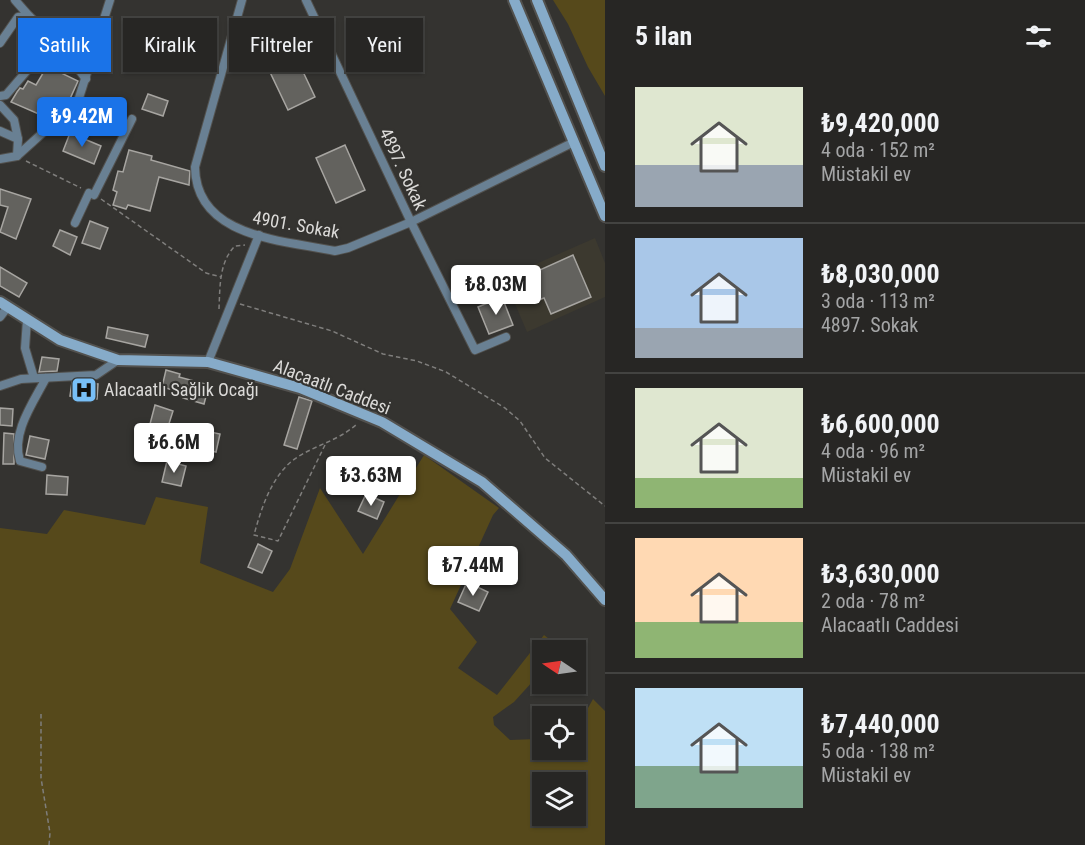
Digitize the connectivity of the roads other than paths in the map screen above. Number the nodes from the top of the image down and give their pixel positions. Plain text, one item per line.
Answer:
1 (15, 0) edge
2 (110, 0) edge
3 (242, 0) edge
4 (306, 0) edge
5 (514, 0) edge
6 (537, 0) edge
7 (29, 16) joint
8 (0, 44) edge
9 (25, 72) edge
10 (81, 72) edge
11 (86, 79) junction
12 (0, 96) edge
13 (0, 105) edge
14 (132, 118) dead end
15 (0, 131) edge
16 (18, 139) junction
17 (574, 142) junction
18 (17, 156) junction
19 (0, 159) edge
20 (605, 166) edge
21 (605, 216) edge
22 (411, 222) junction
23 (75, 223) dead end
24 (259, 235) junction
25 (4, 305) edge
26 (0, 317) edge
27 (27, 320) junction
28 (506, 337) dead end
29 (118, 360) junction
30 (208, 362) junction
31 (34, 378) junction
32 (46, 378) junction
33 (1, 385) edge
34 (42, 467) dead end
35 (605, 600) edge

1 - 7 street
2 - 11 street
3 - 24 street, 4901. Sokak
4 - 22 street, 4897. Sokak
5 - 17 street
6 - 20 street
7 - 8 street
9 - 12 street
10 - 11 street
11 - 18 street
13 - 16 street
14 - 23 street
15 - 16 street
16 - 18 street
17 - 21 street
17 - 22 street, 4901. Sokak
18 - 19 street
22 - 24 street, 4901. Sokak
22 - 28 street, 4897. Sokak
24 - 30 street
25 - 26 street
25 - 27 street, Alacaatlı Caddesi
27 - 29 street, Alacaatlı Caddesi
27 - 31 street
29 - 30 street, Alacaatlı Caddesi
29 - 32 street
30 - 35 street, Alacaatlı Caddesi
31 - 32 street
31 - 33 street
32 - 34 street

